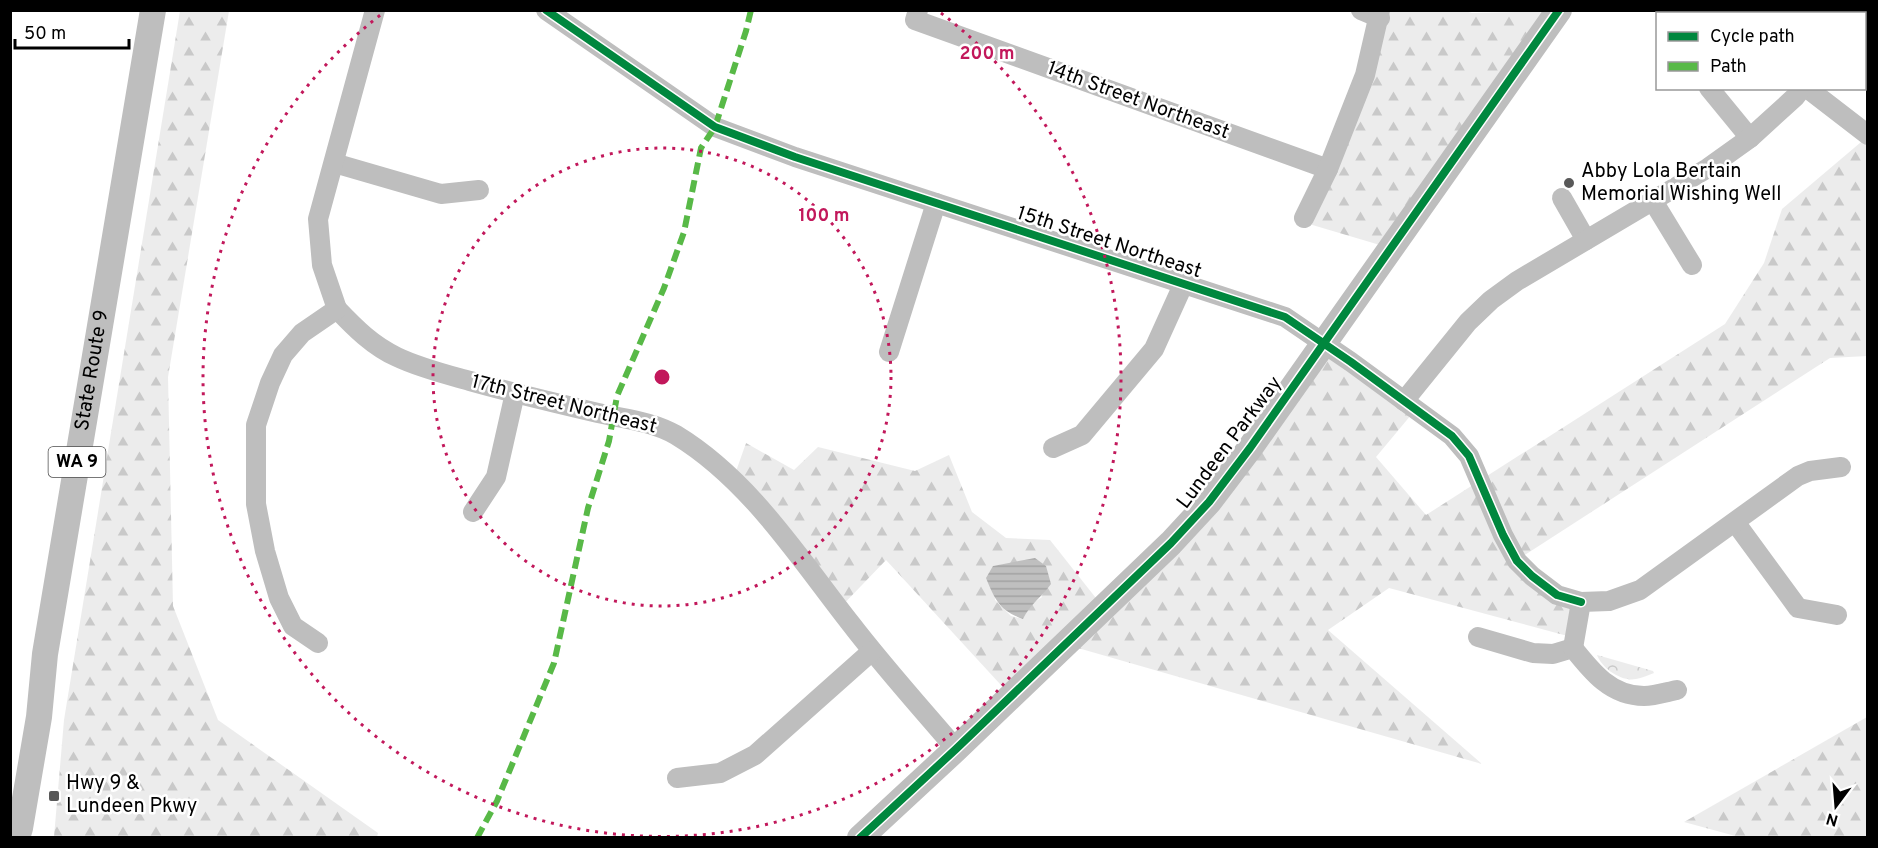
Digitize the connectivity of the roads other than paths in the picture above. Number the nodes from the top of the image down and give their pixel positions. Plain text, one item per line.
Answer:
1 (153, 10) edge
2 (375, 10) edge
3 (546, 10) edge
4 (1361, 10) edge
5 (1559, 10) edge
6 (1380, 14) edge
7 (917, 15) edge
8 (1711, 90) edge
9 (1800, 90) edge
10 (1810, 90) edge
11 (1868, 135) edge
12 (1750, 138) junction
13 (334, 163) junction
14 (1328, 169) junction
15 (479, 190) dead end
16 (1562, 198) dead end
17 (1653, 201) junction
18 (936, 203) junction
19 (1304, 218) dead end
20 (1586, 240) junction
21 (1692, 265) dead end
22 (1183, 285) junction
23 (337, 309) junction
24 (1324, 343) junction
25 (889, 352) dead end
26 (514, 393) junction
27 (1404, 401) junction
28 (1053, 448) dead end
29 (1841, 467) dead end
30 (473, 512) dead end
31 (1736, 522) junction
32 (1581, 602) junction
33 (1837, 615) dead end
34 (1479, 637) dead end
35 (318, 643) dead end
36 (1573, 648) junction
37 (872, 651) junction
38 (1677, 690) dead end
39 (956, 749) junction
40 (677, 778) dead end
41 (17, 837) edge
42 (861, 837) edge

1 - 41 main road, State Route 9 / WA 9
2 - 13 street
3 - 18 street, 15th Street Northeast
4 - 6 street
5 - 24 main road, Lundeen Parkway
6 - 14 street
7 - 14 street, 14th Street Northeast
8 - 12 street
9 - 12 street
10 - 11 street
12 - 17 street
13 - 15 street
13 - 23 street
14 - 19 street
16 - 20 street
17 - 20 street
17 - 21 street
18 - 22 street, 15th Street Northeast
18 - 25 street
20 - 27 street
22 - 24 street, 15th Street Northeast
22 - 28 street
23 - 26 street, 17th Street Northeast
23 - 35 street
24 - 27 street, 15th Street Northeast
24 - 39 main road, Lundeen Parkway
26 - 30 street
26 - 37 street, 17th Street Northeast
27 - 32 street, 15th Street Northeast
29 - 31 street
31 - 32 street
31 - 33 street
32 - 36 street
34 - 36 street
36 - 38 street
37 - 39 street, 17th Street Northeast
37 - 40 street
39 - 42 main road, Lundeen Parkway

